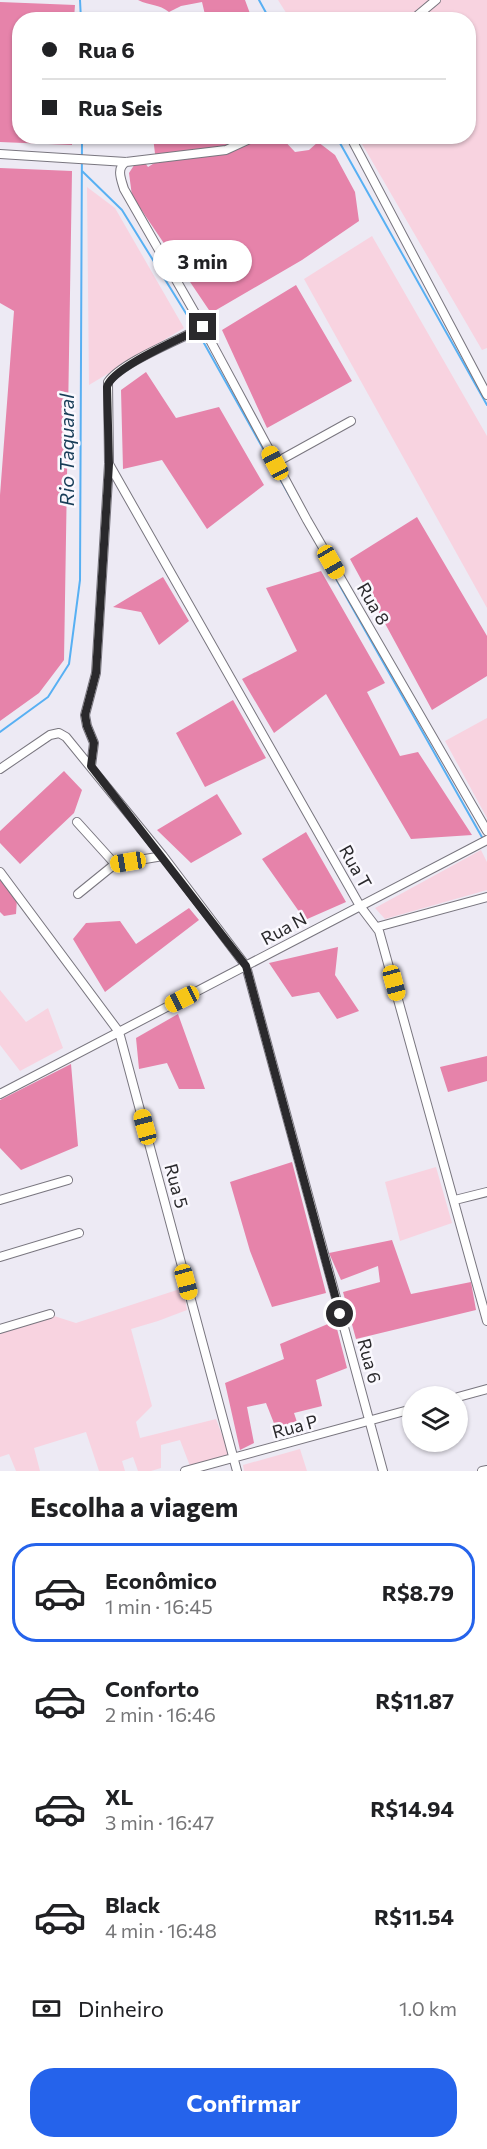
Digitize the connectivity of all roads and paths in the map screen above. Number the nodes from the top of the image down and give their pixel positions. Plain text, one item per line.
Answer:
1 (436, 0) edge
2 (422, 12) edge
3 (238, 144) edge
4 (354, 144) edge
5 (0, 154) edge
6 (126, 162) junction
7 (198, 330) junction
8 (487, 395) edge
9 (351, 421) dead end
10 (275, 463) junction
11 (109, 464) junction
12 (91, 766) junction
13 (0, 769) edge
14 (77, 822) dead end
15 (487, 831) edge
16 (484, 842) edge
17 (163, 856) junction
18 (115, 864) junction
19 (0, 872) edge
20 (78, 894) dead end
21 (487, 897) edge
22 (360, 906) junction
23 (377, 927) junction
24 (246, 966) junction
25 (119, 1032) junction
26 (0, 1094) edge
27 (68, 1180) dead end
28 (487, 1192) edge
29 (0, 1200) edge
30 (455, 1200) junction
31 (79, 1233) dead end
32 (0, 1257) edge
33 (50, 1314) dead end
34 (487, 1321) edge
35 (0, 1329) edge
36 (487, 1389) edge
37 (468, 1394) edge
38 (402, 1412) edge
39 (370, 1422) junction
40 (234, 1459) junction
41 (487, 1470) edge
42 (185, 1471) edge
43 (237, 1471) edge
44 (383, 1471) edge
45 (482, 1471) edge

1 - 2 street
3 - 6 street
4 - 8 street
5 - 6 street
6 - 7 street, Rua 8
7 - 10 street, Rua 8
7 - 11 street
9 - 10 street
10 - 15 street, Rua 8
11 - 12 street
11 - 22 street, Rua T
12 - 13 street, Rua 6
12 - 17 street, Rua 6
14 - 18 street
16 - 22 street, Rua N
17 - 18 street
17 - 24 street, Rua 6
18 - 20 street
19 - 25 street, Rua 5
21 - 23 street
22 - 23 street, Rua T
22 - 24 street, Rua N
23 - 30 street, Rua T
24 - 25 street, Rua N
24 - 39 street, Rua 6
25 - 26 street, Rua N
25 - 40 street, Rua 5
27 - 29 street
28 - 30 street
30 - 34 street, Rua T
31 - 32 street
33 - 35 street
36 - 37 street
38 - 39 street, Rua P
39 - 40 street, Rua P
39 - 44 street, Rua 6
40 - 42 street, Rua P
40 - 43 street, Rua 5
41 - 45 street

